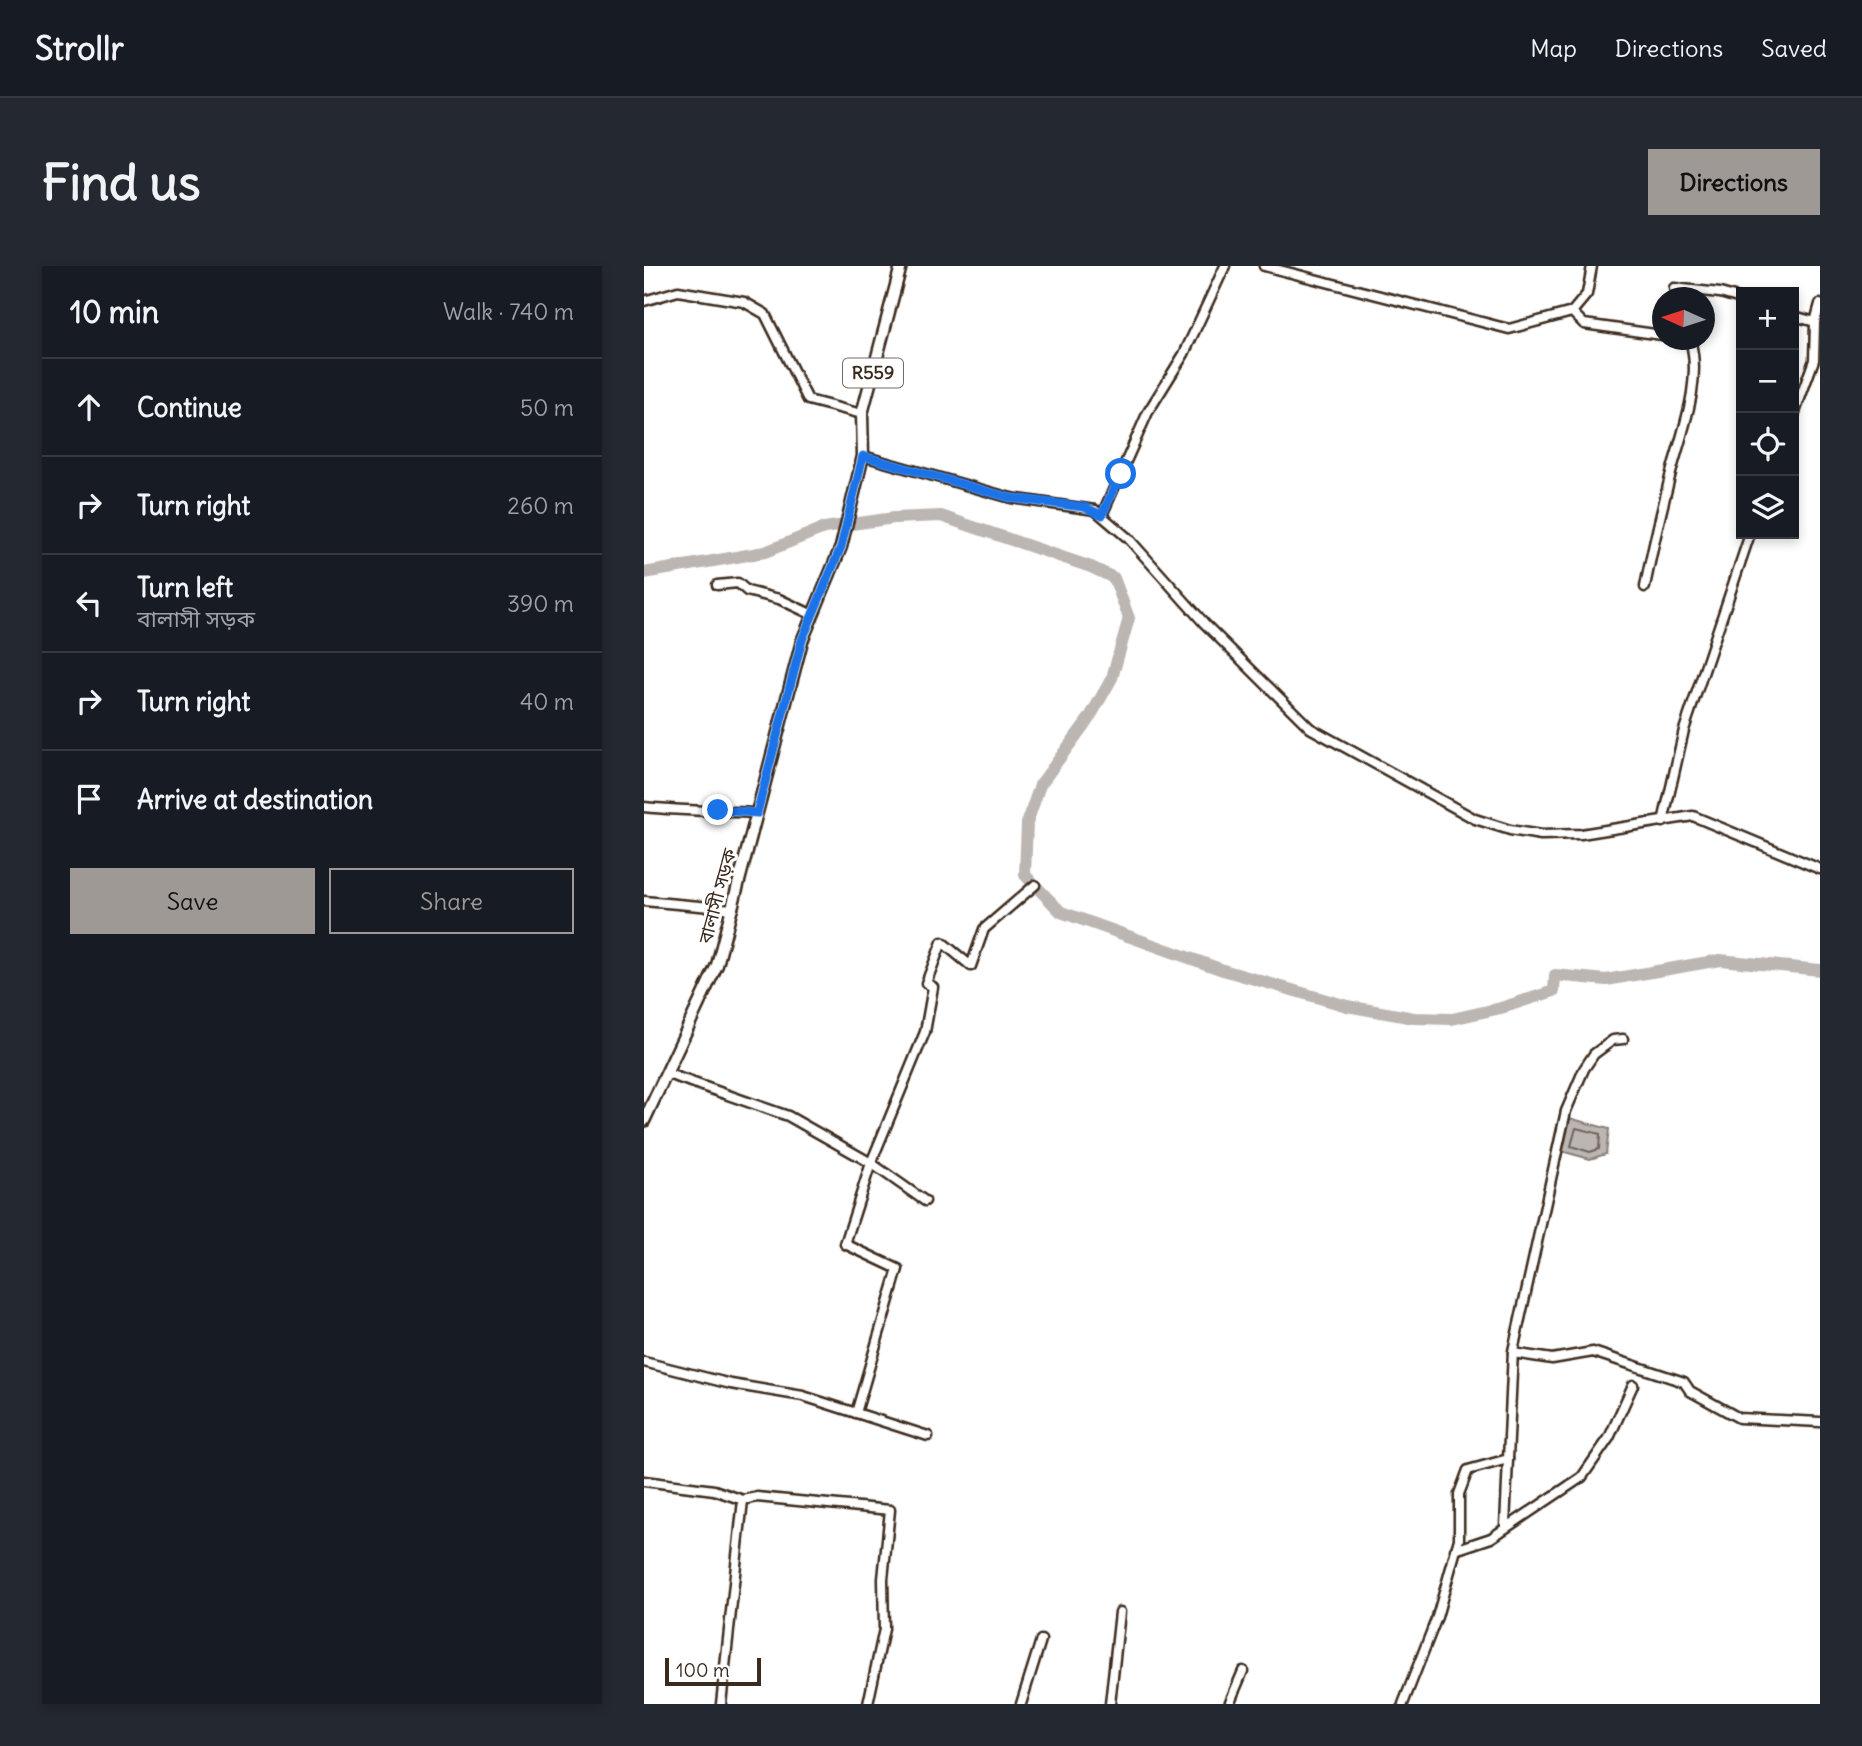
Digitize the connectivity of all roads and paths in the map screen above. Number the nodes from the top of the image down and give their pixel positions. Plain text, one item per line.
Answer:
1 (901, 266) edge
2 (1225, 266) edge
3 (1264, 266) edge
4 (1592, 266) edge
5 (1715, 292) edge
6 (1736, 298) edge
7 (644, 301) edge
8 (1820, 304) edge
9 (1572, 312) junction
10 (1799, 317) edge
11 (1815, 322) junction
12 (1652, 334) edge
13 (1693, 350) edge
14 (1795, 413) edge
15 (862, 414) junction
16 (863, 456) junction
17 (1102, 515) junction
18 (1748, 539) edge
19 (717, 585) dead end
20 (1645, 587) dead end
21 (813, 615) junction
22 (644, 807) edge
23 (757, 813) junction
24 (1663, 822) junction
25 (1820, 869) edge
26 (1035, 885) dead end
27 (644, 901) edge
28 (733, 909) junction
29 (1623, 1040) dead end
30 (668, 1074) junction
31 (644, 1121) edge
32 (872, 1163) junction
33 (925, 1201) dead end
34 (1513, 1353) junction
35 (644, 1362) edge
36 (1633, 1385) dead end
37 (856, 1413) junction
38 (1820, 1422) edge
39 (928, 1436) dead end
40 (1508, 1459) junction
41 (644, 1481) edge
42 (743, 1500) junction
43 (1506, 1526) junction
44 (1455, 1550) junction
45 (1119, 1612) dead end
46 (1041, 1640) dead end
47 (1242, 1671) dead end
48 (721, 1704) edge
49 (868, 1704) edge
50 (1021, 1704) edge
51 (1110, 1704) edge
52 (1229, 1704) edge
53 (1403, 1704) edge

1 - 15 main road, বালাসী সড়ক / R559
2 - 17 street
3 - 9 street
4 - 9 street
5 - 6 street
7 - 15 street
8 - 11 street
9 - 12 street
10 - 11 street
11 - 14 street
13 - 20 street
15 - 16 main road, বালাসী সড়ক / R559
16 - 17 street
16 - 21 main road, বালাসী সড়ক / R559
17 - 24 street
18 - 24 street
19 - 21 street
21 - 23 main road, বালাসী সড়ক / R559
22 - 23 street
23 - 28 main road, বালাসী সড়ক / R559
24 - 25 street
26 - 32 street
27 - 28 street
28 - 30 main road, বালাসী সড়ক / R559
29 - 34 street
30 - 31 main road, বালাসী সড়ক / R559
30 - 32 street
32 - 33 street
32 - 37 street
34 - 38 street
34 - 40 street
35 - 37 street
36 - 43 street
37 - 39 street
40 - 43 street
40 - 44 street
41 - 42 street
42 - 48 street
42 - 49 street
43 - 44 street
44 - 53 street
45 - 51 street
46 - 50 street
47 - 52 street

